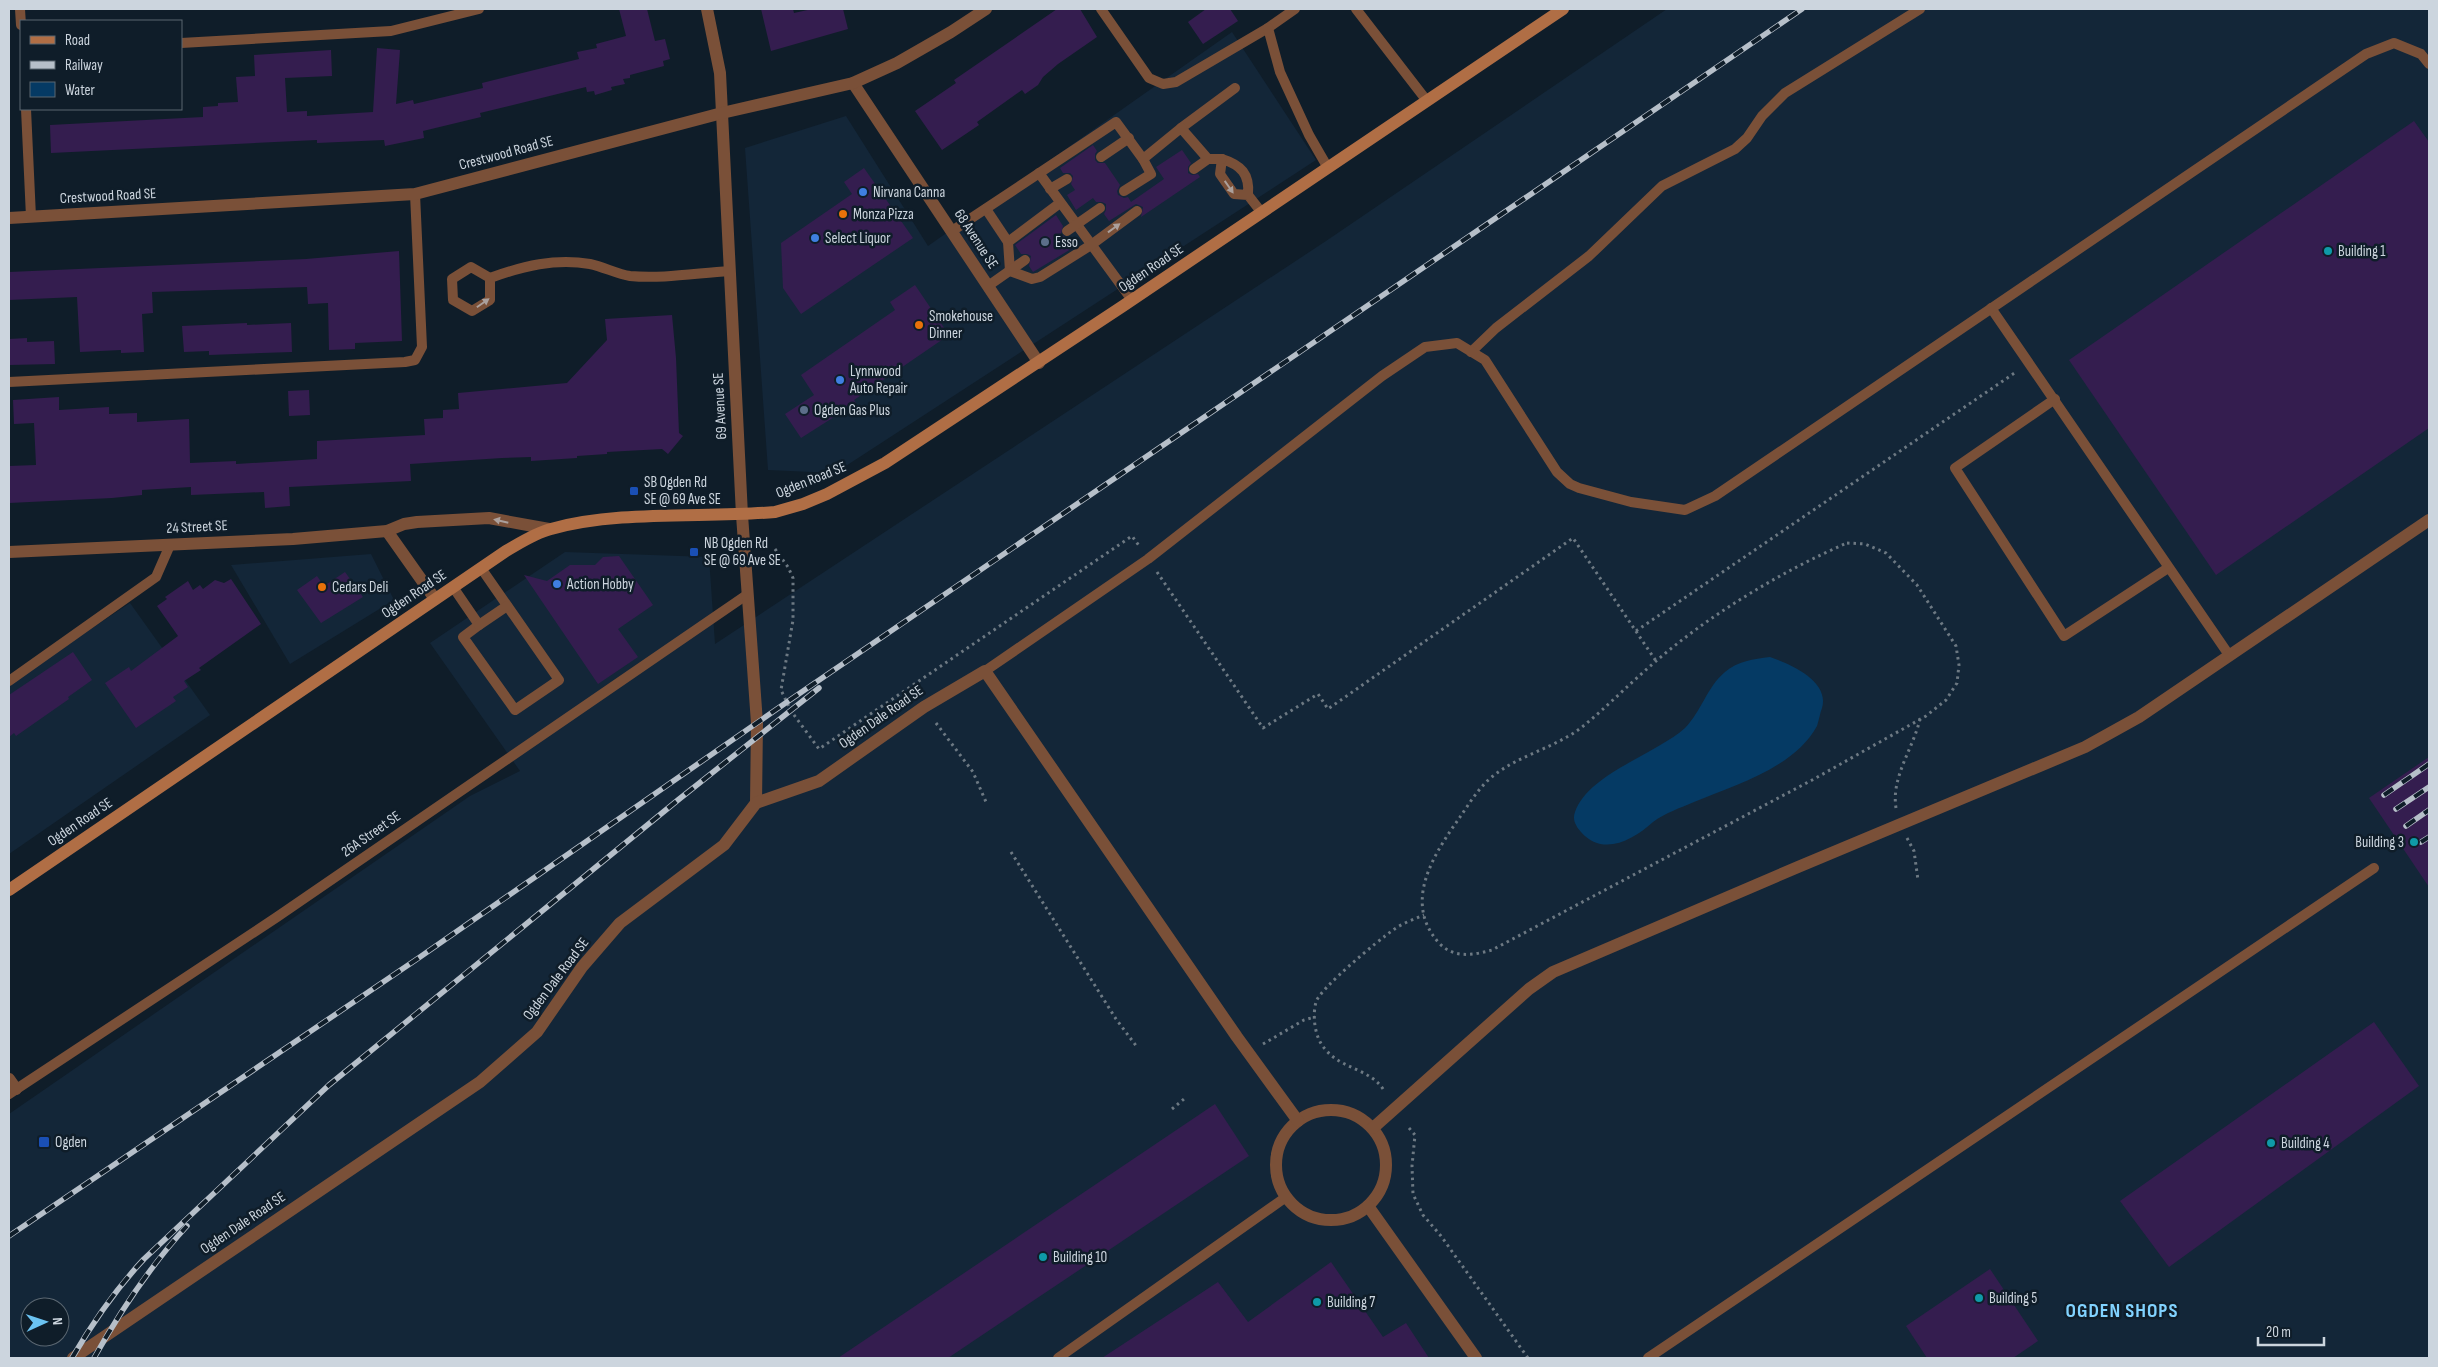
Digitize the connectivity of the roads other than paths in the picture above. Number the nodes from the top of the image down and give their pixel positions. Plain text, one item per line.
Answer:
1 (479, 9) edge
2 (707, 9) edge
3 (986, 9) edge
4 (1101, 9) edge
5 (1295, 9) edge
6 (1356, 9) edge
7 (1563, 9) edge
8 (1920, 9) edge
9 (1268, 28) junction
10 (182, 42) edge
11 (2429, 64) edge
12 (853, 83) junction
13 (1235, 88) dead end
14 (1427, 101) junction
15 (26, 110) edge
16 (722, 113) junction
17 (1181, 128) junction
18 (1129, 138) junction
19 (1101, 156) dead end
20 (1222, 158) junction
21 (1143, 159) junction
22 (1208, 159) junction
23 (1194, 168) dead end
24 (1328, 168) junction
25 (1039, 174) junction
26 (1067, 179) dead end
27 (1050, 189) junction
28 (1124, 191) dead end
29 (415, 194) junction
30 (1248, 196) junction
31 (1060, 203) junction
32 (1100, 208) dead end
33 (986, 209) junction
34 (1137, 211) dead end
35 (1262, 213) junction
36 (31, 217) junction
37 (9, 218) edge
38 (1076, 225) junction
39 (952, 231) junction
40 (1066, 231) dead end
41 (1008, 242) junction
42 (1091, 245) junction
43 (1025, 260) dead end
44 (729, 271) junction
45 (1010, 271) junction
46 (490, 278) junction
47 (988, 286) junction
48 (1132, 300) junction
49 (1991, 308) junction
50 (1471, 352) junction
51 (1039, 363) junction
52 (9, 382) edge
53 (2055, 399) junction
54 (742, 515) junction
55 (2429, 520) edge
56 (549, 529) junction
57 (387, 531) junction
58 (170, 545) junction
59 (9, 552) edge
60 (481, 568) junction
61 (2168, 568) junction
62 (453, 587) junction
63 (748, 594) junction
64 (435, 599) junction
65 (507, 606) junction
66 (479, 625) junction
67 (2230, 655) junction
68 (984, 671) junction
69 (9, 682) edge
70 (756, 803) junction
71 (2374, 868) dead end
72 (10, 888) edge
73 (11, 1087) edge
74 (1298, 1121) junction
75 (1373, 1128) junction
76 (1286, 1197) junction
77 (1368, 1206) junction
78 (73, 1358) edge
79 (1058, 1358) edge
80 (1476, 1358) edge
81 (1648, 1358) edge

1 - 10 lane
2 - 16 street, 69 Avenue SE
3 - 12 street, Crestwood Road SE
4 - 9 lane
5 - 9 lane
6 - 14 lane
7 - 14 street, Ogden Road SE
8 - 50 lane
9 - 24 lane
11 - 49 lane
12 - 16 street, Crestwood Road SE
12 - 39 street, 68 Avenue SE
13 - 17 lane
14 - 24 street, Ogden Road SE
15 - 36 lane
16 - 29 street, Crestwood Road SE
16 - 44 street, 69 Avenue SE
17 - 21 lane
17 - 22 lane
18 - 19 lane
18 - 21 lane
18 - 25 lane
20 - 22 lane
20 - 30 lane
20 -> 30 lane
21 - 28 lane
22 - 23 lane
24 - 35 street, Ogden Road SE
25 - 27 lane
25 - 33 lane
26 - 27 lane
27 - 31 lane
29 - 36 street, Crestwood Road SE
29 - 52 lane
30 - 35 lane
31 - 38 lane
31 - 41 lane
32 - 38 lane
33 - 39 lane
33 - 41 lane
42 -> 34 lane
35 - 48 street, Ogden Road SE
36 - 37 street, Crestwood Road SE
38 - 40 lane
38 - 42 lane
39 - 47 street, 68 Avenue SE
41 - 45 lane
42 - 45 lane
42 - 48 lane
43 - 45 lane
44 - 46 lane
44 - 54 street, 69 Avenue SE
45 - 47 lane
46 -> 46 lane
47 - 51 street, 68 Avenue SE
48 - 51 street, Ogden Road SE
49 - 50 lane
49 - 53 lane
50 - 68 lane
51 - 54 street, Ogden Road SE
53 - 61 lane
53 - 61 lane
54 - 56 street, Ogden Road SE
54 - 63 street, 69 Avenue SE
55 - 67 street
56 -> 57 street, 24 Street SE
56 - 60 street, Ogden Road SE
57 - 58 street, 24 Street SE
57 - 64 street
58 - 59 street, 24 Street SE
58 - 69 lane
60 - 62 street, Ogden Road SE
60 - 65 lane
61 - 67 lane
62 - 64 street, Ogden Road SE
62 - 66 lane
63 - 70 street, 69 Avenue SE
63 - 73 lane, 26A Street SE
64 - 72 street, Ogden Road SE
65 - 66 lane
65 - 66 lane
67 - 75 street
68 - 70 street, Ogden Dale Road SE
68 - 74 street
70 - 78 street, Ogden Dale Road SE
71 - 81 lane
74 - 75 street
74 - 76 street
75 - 77 street
76 - 77 street
76 - 79 lane
77 - 80 street

